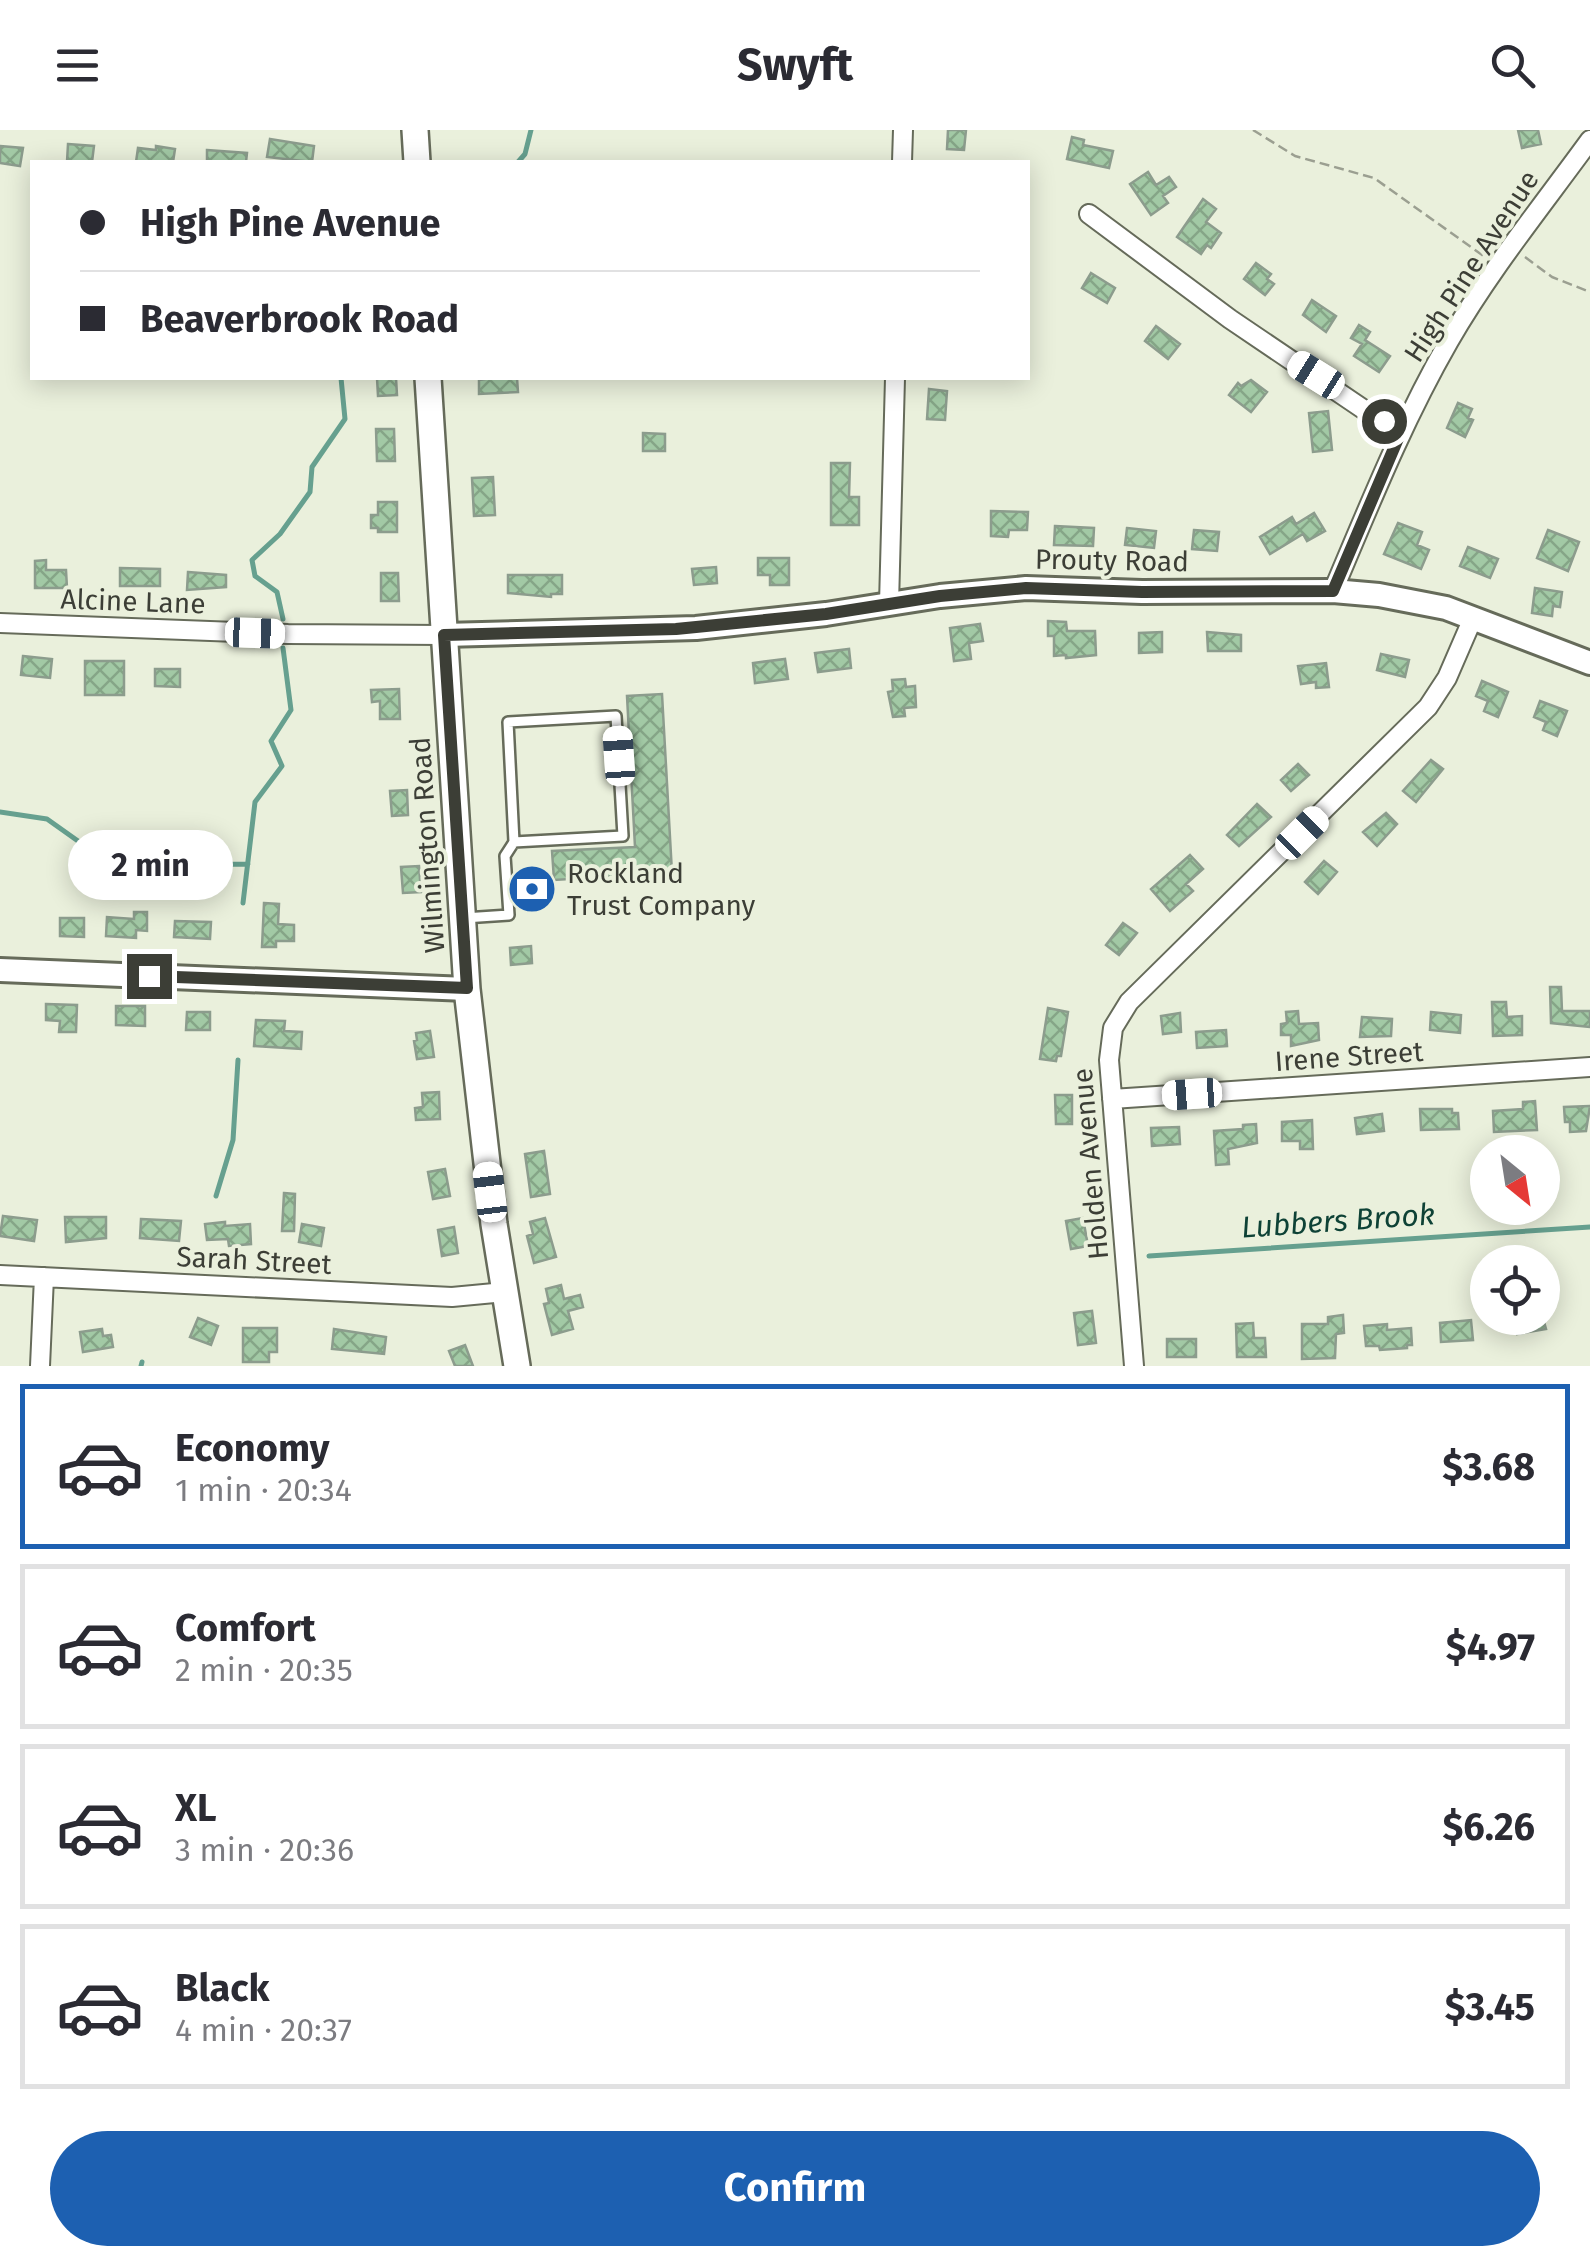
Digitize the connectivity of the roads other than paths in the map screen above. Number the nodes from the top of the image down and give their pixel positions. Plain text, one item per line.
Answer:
1 (415, 130) edge
2 (903, 130) edge
3 (1590, 140) edge
4 (417, 160) edge
5 (902, 160) edge
6 (1089, 214) dead end
7 (428, 380) edge
8 (895, 380) edge
9 (1400, 434) junction
10 (1333, 591) junction
11 (889, 604) junction
12 (1473, 618) junction
13 (0, 623) edge
14 (444, 635) junction
15 (1590, 664) edge
16 (514, 842) junction
17 (462, 918) junction
18 (0, 970) edge
19 (467, 988) junction
20 (1590, 1068) edge
21 (1112, 1100) junction
22 (0, 1275) edge
23 (44, 1277) junction
24 (506, 1292) junction
25 (40, 1366) edge
26 (517, 1366) edge
27 (1134, 1366) edge

1 - 4 main road
2 - 5 street
3 - 9 street, High Pine Avenue
6 - 9 street
7 - 14 main road, Wilmington Road
8 - 11 street
9 - 10 street, High Pine Avenue
10 - 11 street, Prouty Road
10 - 12 street, Prouty Road
11 - 14 street, Prouty Road
12 - 15 street, Prouty Road
12 - 21 street, Holden Avenue
13 - 14 street, Alcine Lane
14 - 17 main road, Wilmington Road
16 - 16 lane
16 - 17 lane
17 - 19 main road, Wilmington Road
18 - 19 street
19 - 24 main road, Wilmington Road
20 - 21 street, Irene Street
21 - 27 street, Holden Avenue
22 - 23 street, Sarah Street
23 - 24 street, Sarah Street
23 - 25 street
24 - 26 main road, Wilmington Road

